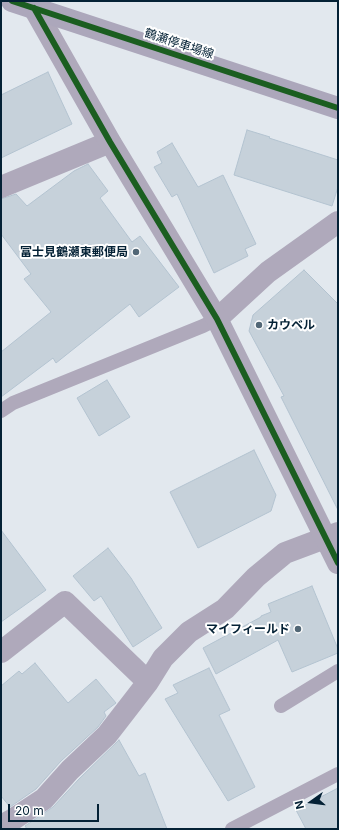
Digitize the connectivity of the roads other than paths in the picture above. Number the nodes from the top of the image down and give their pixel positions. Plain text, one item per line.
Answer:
1 (12, 1) edge
2 (34, 8) junction
3 (338, 108) edge
4 (110, 142) junction
5 (1, 187) edge
6 (338, 222) edge
7 (217, 319) junction
8 (1, 411) edge
9 (332, 536) edge
10 (338, 563) edge
11 (1, 652) edge
12 (338, 671) edge
13 (148, 682) junction
14 (281, 706) dead end
15 (338, 774) edge
16 (1, 826) edge
17 (232, 829) edge

1 - 2 main road, 鶴瀬停車場線
2 - 3 main road, 鶴瀬停車場線
2 - 4 street
4 - 5 street
4 - 7 street
6 - 7 street
7 - 8 lane
7 - 9 street
9 - 10 street
9 - 13 street
11 - 13 street
12 - 14 lane
13 - 16 street
15 - 17 lane

